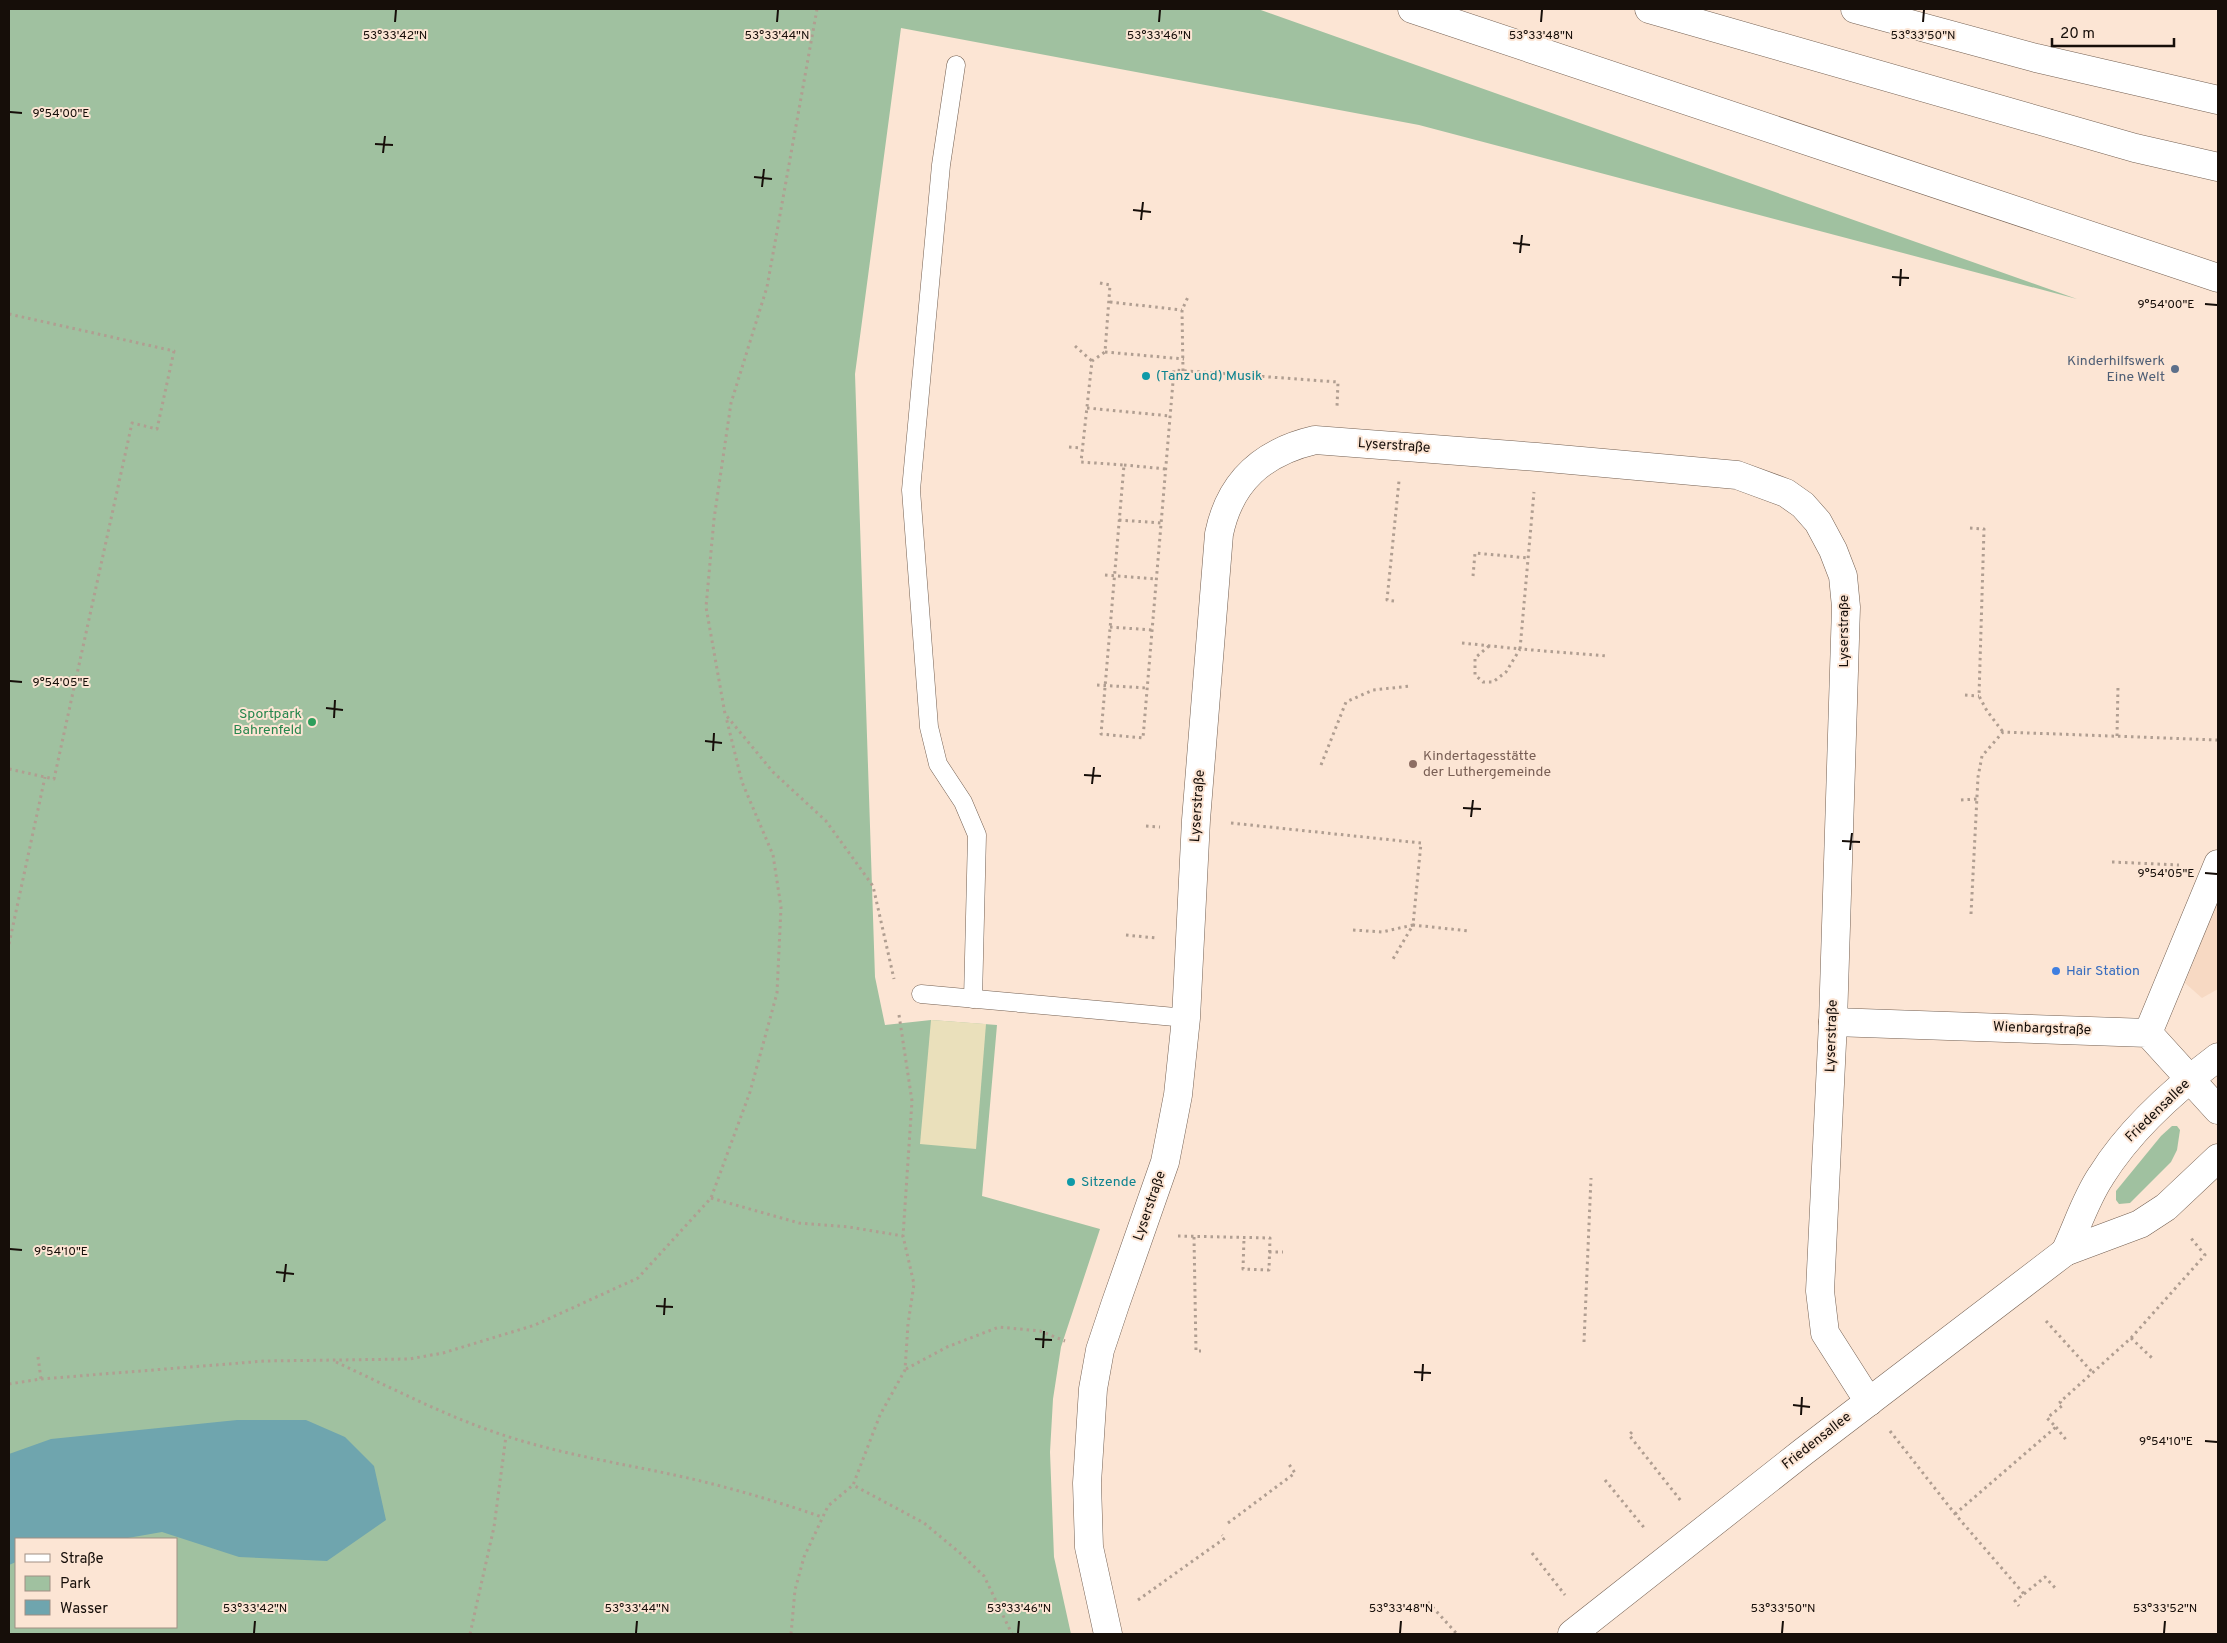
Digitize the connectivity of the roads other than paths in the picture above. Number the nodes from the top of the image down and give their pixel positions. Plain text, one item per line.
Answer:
1 (1412, 9) edge
2 (1649, 9) edge
3 (1855, 9) edge
4 (956, 65) dead end
5 (2218, 100) edge
6 (2218, 167) edge
7 (2218, 278) edge
8 (2218, 865) edge
9 (921, 994) dead end
10 (973, 999) junction
11 (1186, 1018) junction
12 (1832, 1022) junction
13 (2148, 1033) junction
14 (2218, 1057) edge
15 (2191, 1078) junction
16 (2218, 1110) edge
17 (2218, 1158) edge
18 (2066, 1252) junction
19 (1869, 1402) junction
20 (1106, 1629) edge
21 (1575, 1633) edge

1 - 7 main road
2 - 6 main road
3 - 5 main road
4 - 10 lane
8 - 13 main road
9 - 10 lane
10 - 11 lane
11 - 12 main road, Lyserstraße
11 - 20 main road, Lyserstraße
12 - 13 main road, Wienbargstraße
12 - 19 main road, Lyserstraße
13 - 15 main road
14 - 15 main road, Friedensallee
15 - 16 main road
15 - 18 main road, Friedensallee
17 - 18 main road, Friedensallee
18 - 19 main road, Friedensallee
19 - 21 main road, Friedensallee

